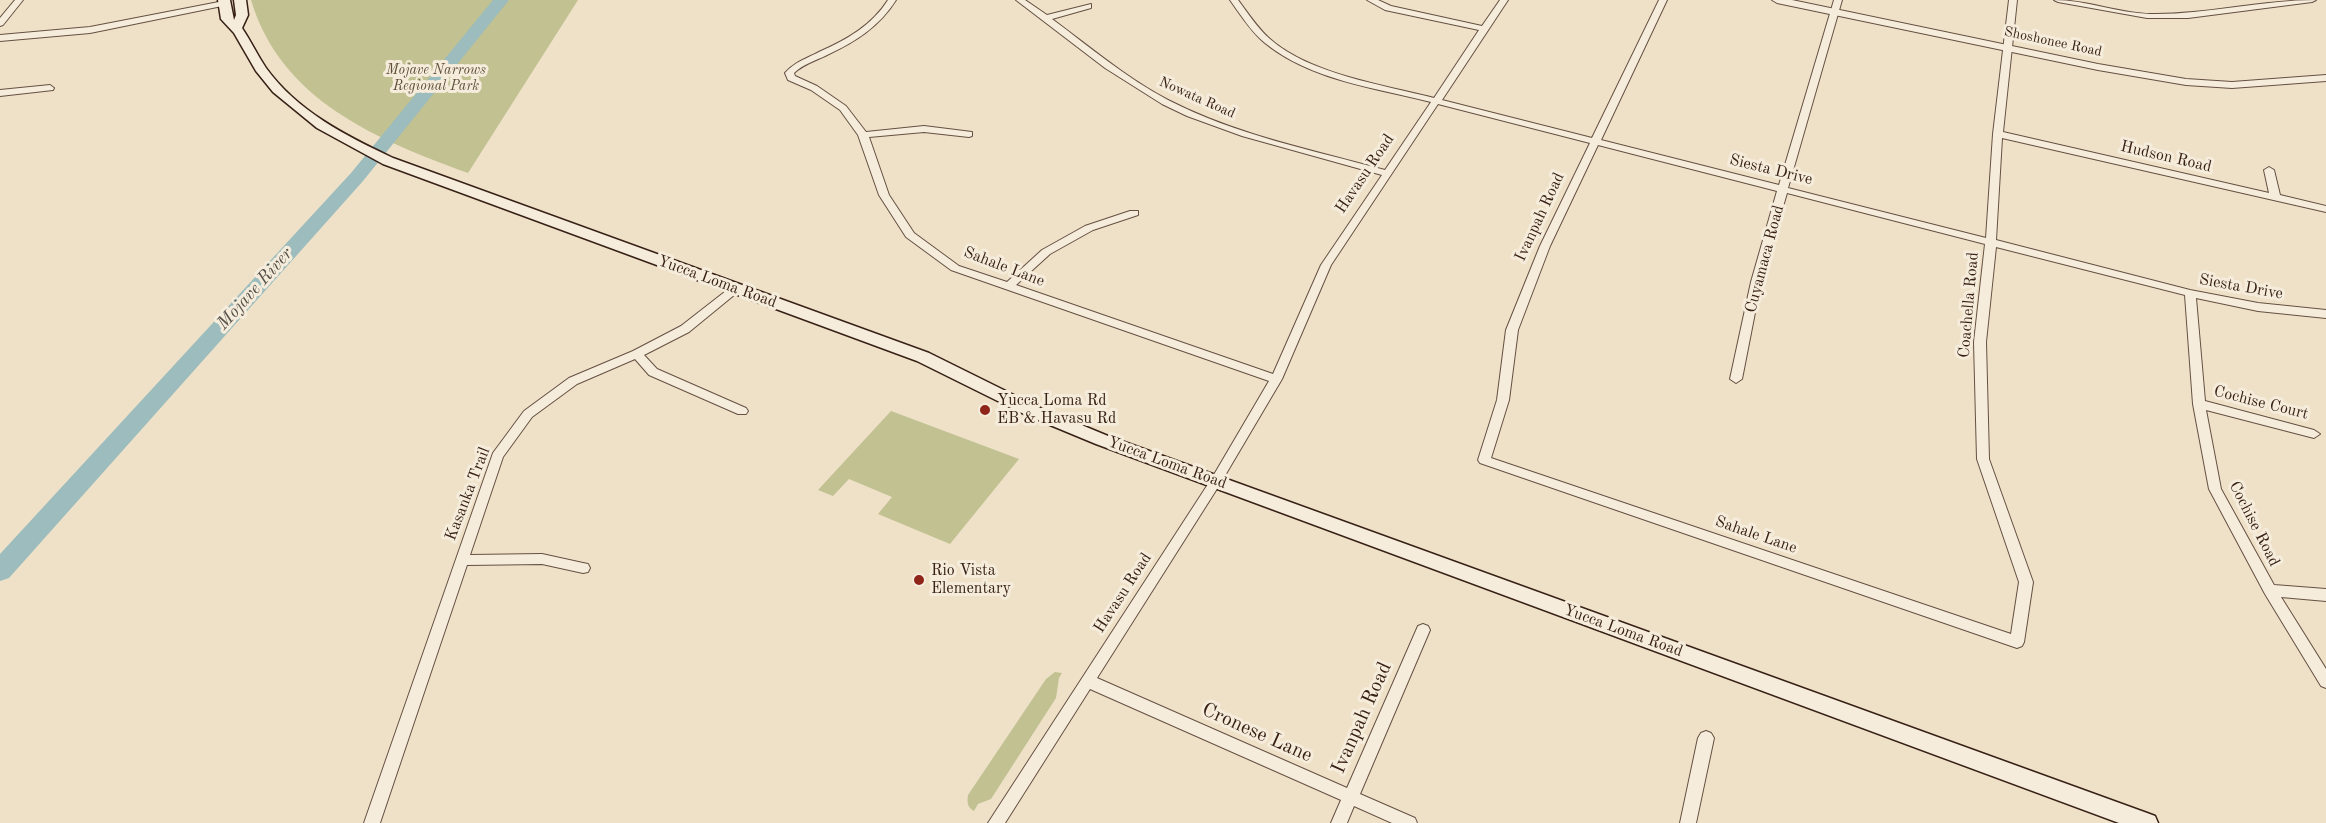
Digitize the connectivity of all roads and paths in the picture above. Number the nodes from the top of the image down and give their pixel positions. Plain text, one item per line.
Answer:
1 (892, 0) edge
2 (1020, 0) edge
3 (1234, 0) edge
4 (1371, 0) edge
5 (1504, 0) edge
6 (1663, 0) edge
7 (1777, 0) edge
8 (1838, 0) edge
9 (2013, 0) edge
10 (2058, 0) edge
11 (2224, 0) edge
12 (2312, 0) edge
13 (17, 2) edge
14 (224, 4) edge
15 (0, 5) edge
16 (241, 5) edge
17 (1088, 6) dead end
18 (2239, 8) junction
19 (1834, 12) junction
20 (1046, 18) junction
21 (0, 23) edge
22 (237, 27) junction
23 (1484, 29) junction
24 (0, 38) edge
25 (2007, 48) junction
26 (2326, 78) edge
27 (50, 88) dead end
28 (0, 93) edge
29 (1437, 101) junction
30 (969, 134) dead end
31 (1998, 134) junction
32 (863, 135) junction
33 (1596, 140) junction
34 (2269, 170) dead end
35 (1387, 173) junction
36 (1785, 189) junction
37 (2275, 197) junction
38 (2326, 209) edge
39 (1134, 213) dead end
40 (1991, 241) junction
41 (1008, 287) junction
42 (735, 289) junction
43 (2190, 293) junction
44 (2326, 314) edge
45 (637, 354) junction
46 (1276, 379) junction
47 (1736, 379) dead end
48 (2199, 404) junction
49 (742, 411) dead end
50 (2314, 434) dead end
51 (1484, 460) joint
52 (1216, 481) junction
53 (461, 560) junction
54 (583, 568) dead end
55 (2270, 590) junction
56 (2326, 595) edge
57 (1423, 630) dead end
58 (2017, 642) joint
59 (1088, 681) junction
60 (2326, 682) edge
61 (1706, 738) dead end
62 (1350, 797) junction
63 (372, 823) edge
64 (996, 823) edge
65 (1339, 823) edge
66 (1409, 823) edge
67 (1688, 823) edge
68 (2147, 823) edge

1 - 32 street, Sahale Lane
2 - 20 street, Nowata Road
3 - 29 street, Siesta Drive
4 - 23 street
5 - 23 street, Havasu Road
6 - 33 street, Ivanpah Road
7 - 19 street, Shoshonee Road
8 - 19 street, Cuyamaca Road
9 - 25 street, Coachella Road
10 - 18 street
11 - 18 street
12 - 18 street
13 - 15 street
13 - 21 street
14 - 22 main road, Yucca Loma Road
14 - 24 street
16 - 22 main road
17 - 20 street
19 - 25 street, Shoshonee Road
19 - 36 street, Cuyamaca Road
20 - 35 street, Nowata Road
22 - 42 main road, Yucca Loma Road
23 - 29 street, Havasu Road
25 - 26 street, Shoshonee Road
25 - 31 street, Coachella Road
27 - 28 street
29 - 33 street, Siesta Drive
29 - 35 street, Havasu Road
30 - 32 street
31 - 37 street, Hudson Road
31 - 40 street, Coachella Road
32 - 41 street, Sahale Lane
33 - 36 street, Siesta Drive
33 - 51 street, Ivanpah Road
34 - 37 street
35 - 46 street, Havasu Road
36 - 40 street, Siesta Drive
36 - 47 street, Cuyamaca Road
37 - 38 street, Hudson Road
39 - 41 street
40 - 43 street, Siesta Drive
40 - 58 street, Coachella Road
41 - 46 street, Sahale Lane
42 - 45 street, Kasanka Trail
42 - 52 main road, Yucca Loma Road
43 - 44 street, Siesta Drive
43 - 48 street, Cochise Road
45 - 49 street
45 - 53 street, Kasanka Trail
46 - 52 street, Havasu Road
48 - 50 street, Cochise Court
48 - 55 street, Cochise Road
51 - 58 street, Sahale Lane
52 - 59 street, Havasu Road
52 - 68 main road, Yucca Loma Road
53 - 54 street
53 - 63 street, Kasanka Trail
55 - 56 street
55 - 60 street, Cochise Road
57 - 62 street, Ivanpah Road
59 - 62 street, Cronese Lane
59 - 64 street, Havasu Road
61 - 67 street
62 - 65 street, Ivanpah Road
62 - 66 street, Cronese Lane

